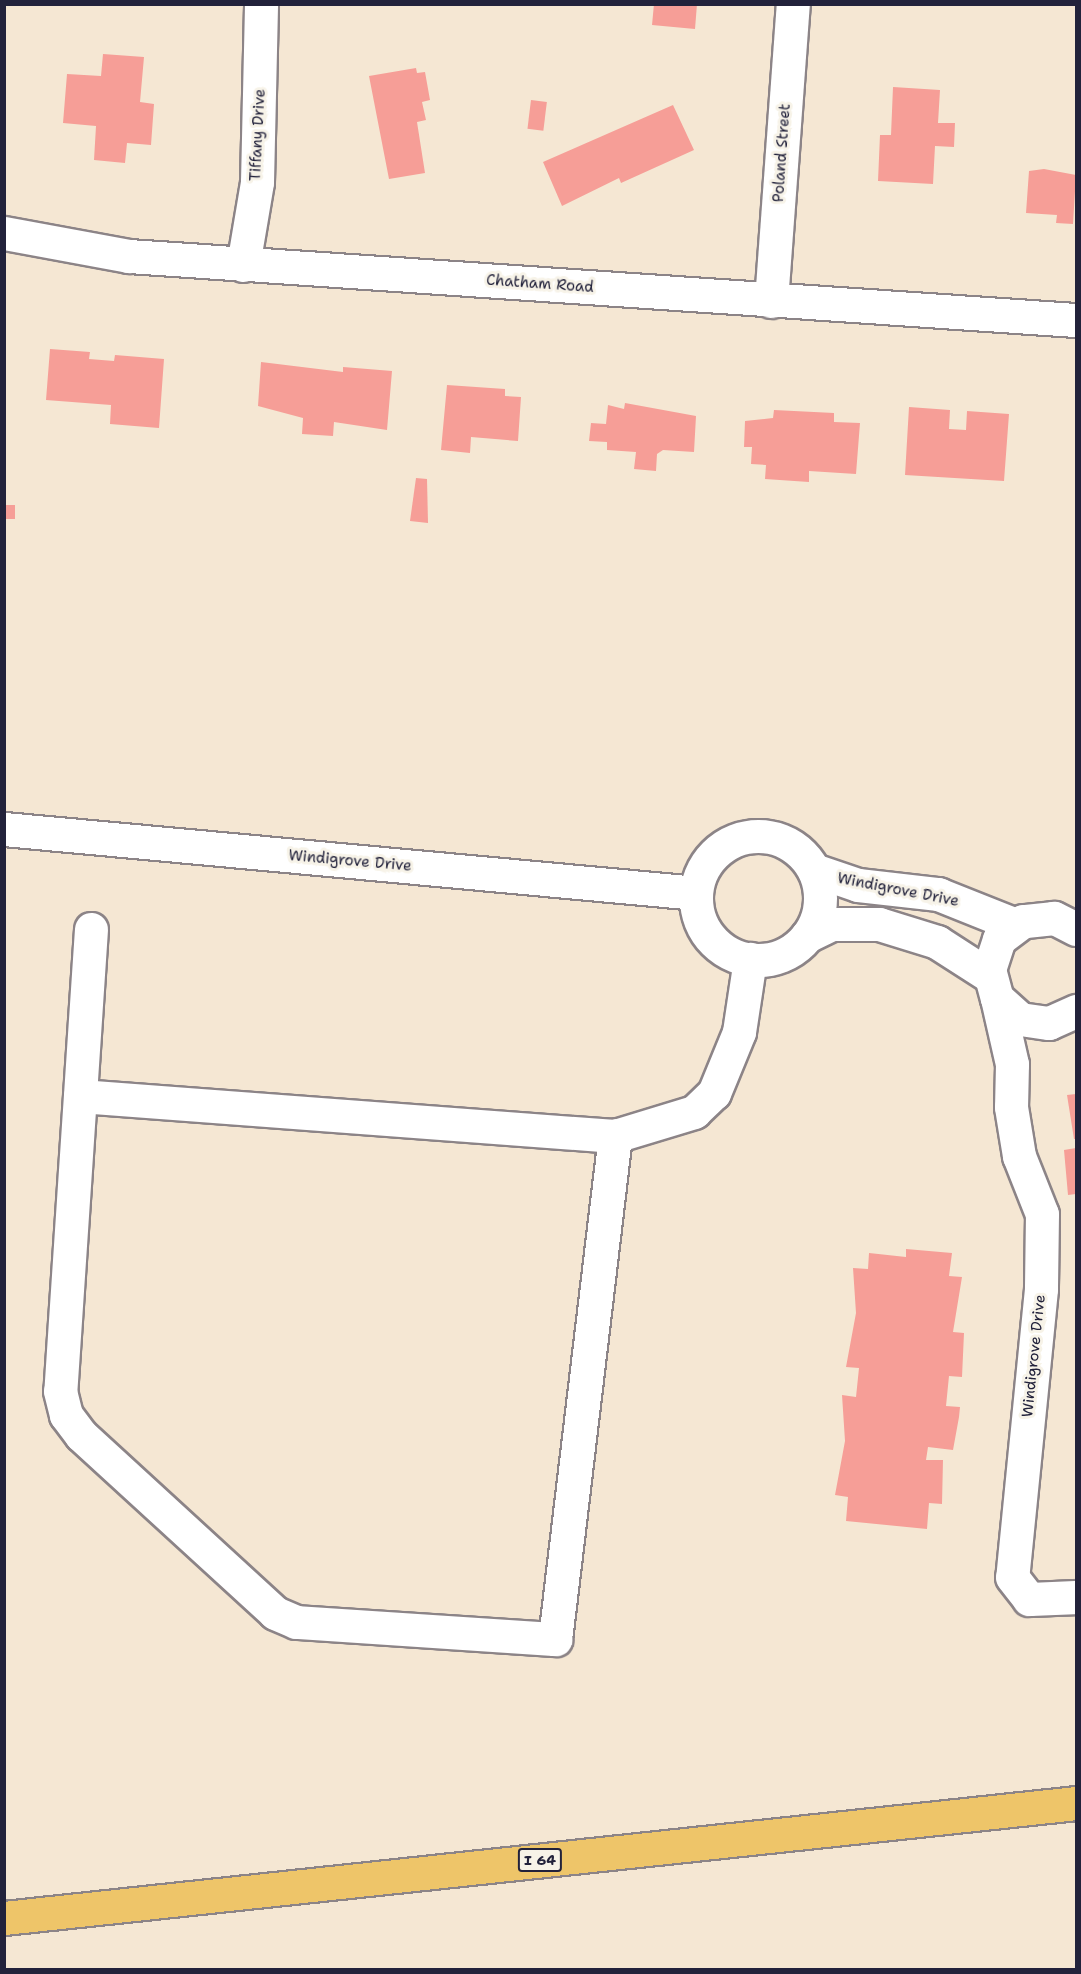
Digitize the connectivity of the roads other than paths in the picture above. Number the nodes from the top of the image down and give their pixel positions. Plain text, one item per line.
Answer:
1 (261, 4) edge
2 (793, 4) edge
3 (4, 233) edge
4 (243, 265) junction
5 (771, 301) junction
6 (1077, 320) edge
7 (4, 830) edge
8 (814, 870) junction
9 (696, 893) junction
10 (1016, 925) junction
11 (1074, 926) edge
12 (91, 929) dead end
13 (807, 936) junction
14 (750, 959) junction
15 (993, 987) junction
16 (1063, 1017) edge
17 (1012, 1064) junction
18 (80, 1096) junction
19 (615, 1136) junction
20 (1077, 1596) edge
21 (1077, 1803) edge
22 (4, 1918) edge

1 - 4 street, Tiffany Drive
2 - 5 street, Poland Street
3 - 4 street, Chatham Road
4 - 5 street, Chatham Road
5 - 6 street, Chatham Road
7 - 9 street, Windigrove Drive
8 - 9 street
8 - 10 street, Windigrove Drive
8 - 13 street
9 - 14 street
10 - 11 street
10 - 15 street
12 - 18 street
13 - 14 street
13 - 15 street
14 - 19 street
15 - 16 street
15 - 17 street, Windigrove Drive
16 - 17 street
17 - 20 street, Windigrove Drive
18 - 19 street
18 - 19 street
21 - 22 highway, I 64

